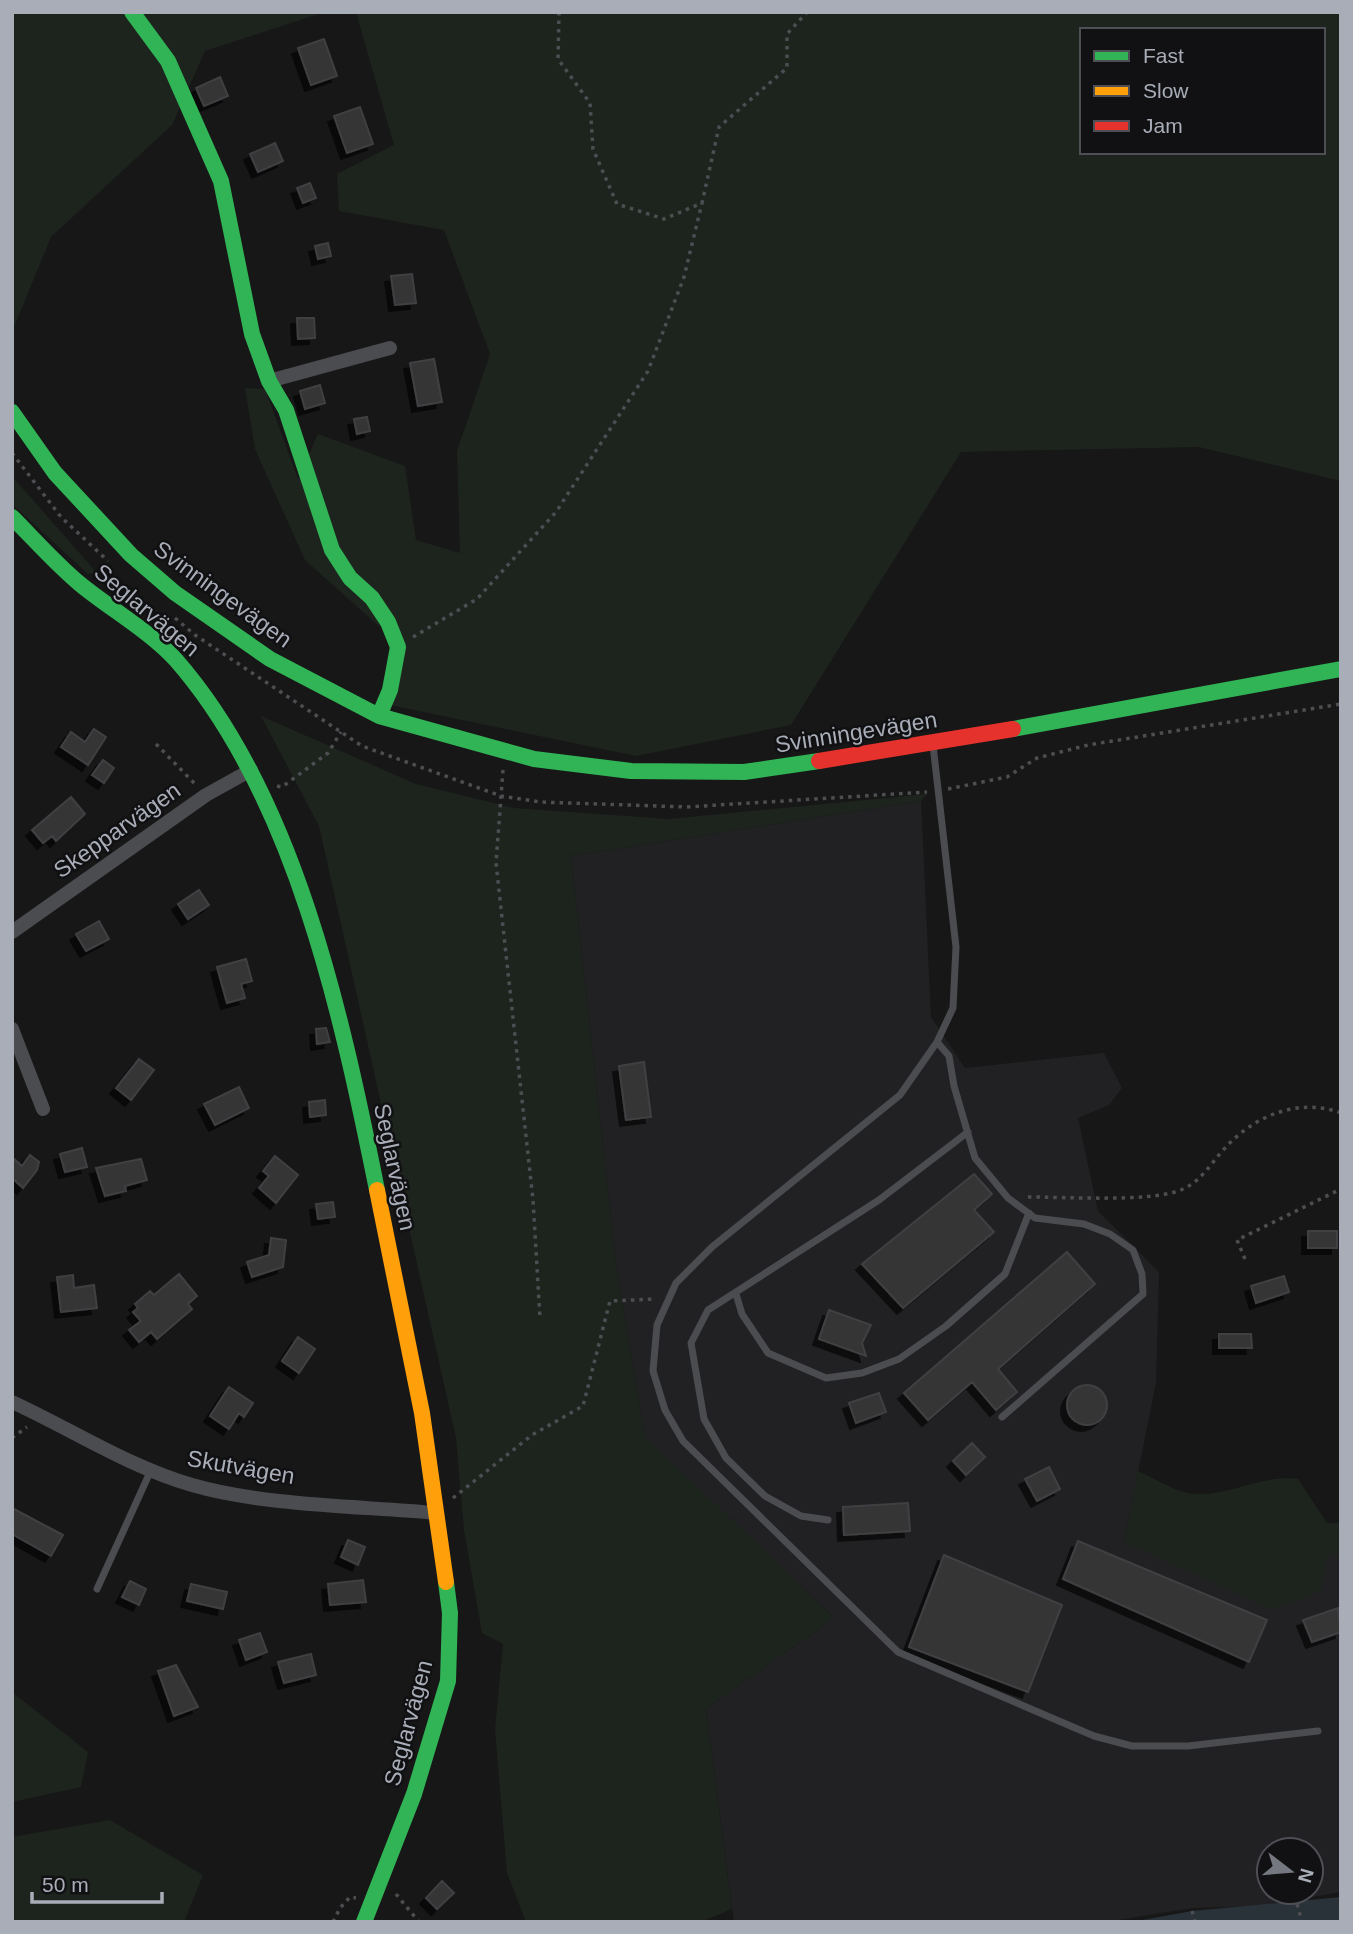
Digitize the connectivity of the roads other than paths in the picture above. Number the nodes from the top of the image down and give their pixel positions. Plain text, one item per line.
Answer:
1 (132, 12) edge
2 (390, 348) dead end
3 (269, 381) junction
4 (12, 412) edge
5 (12, 517) edge
6 (1341, 669) edge
7 (379, 716) junction
8 (933, 744) junction
9 (254, 777) junction
10 (12, 932) edge
11 (12, 1029) edge
12 (937, 1042) junction
13 (43, 1109) dead end
14 (968, 1132) junction
15 (1029, 1213) junction
16 (736, 1294) junction
17 (12, 1402) edge
18 (1002, 1417) dead end
19 (151, 1470) junction
20 (436, 1513) junction
21 (828, 1520) dead end
22 (97, 1589) dead end
23 (1318, 1731) dead end
24 (364, 1922) edge

1 - 3 street
2 - 3 street
3 - 7 street
4 - 7 street, Svinningevägen
5 - 9 street, Seglarvägen
6 - 8 street, Svinningevägen
7 - 8 street, Svinningevägen
8 - 12 lane
9 - 10 street, Skepparvägen
9 - 20 street, Seglarvägen
11 - 13 street
12 - 14 lane
12 - 23 lane
14 - 15 lane
14 - 16 lane
15 - 16 lane
15 - 18 lane
16 - 21 lane
17 - 19 street, Skutvägen
19 - 20 street, Skutvägen
19 - 22 lane
20 - 24 street, Seglarvägen

